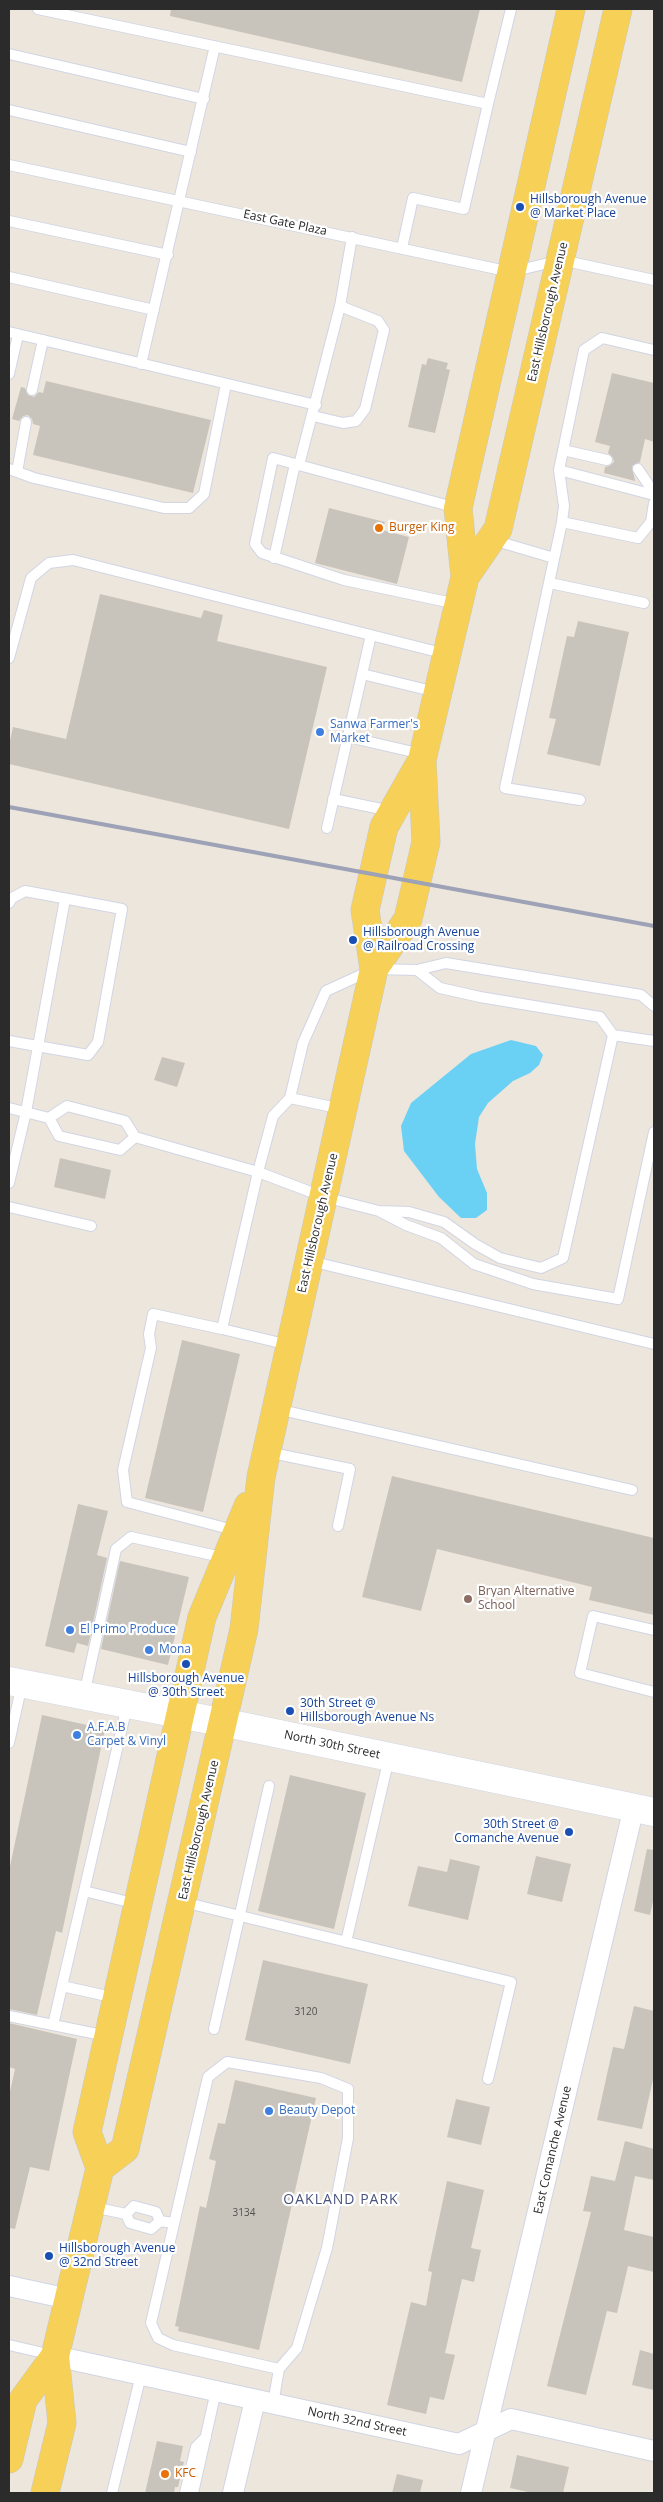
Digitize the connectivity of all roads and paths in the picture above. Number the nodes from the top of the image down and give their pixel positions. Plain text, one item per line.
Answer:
1 (38, 9) edge
2 (511, 9) edge
3 (571, 9) edge
4 (618, 9) edge
5 (215, 46) junction
6 (9, 54) edge
7 (204, 99) junction
8 (488, 104) junction
9 (9, 110) edge
10 (192, 152) junction
11 (9, 165) edge
12 (180, 201) junction
13 (9, 221) edge
14 (352, 237) junction
15 (402, 248) junction
16 (168, 256) junction
17 (561, 260) junction
18 (511, 272) junction
19 (9, 277) edge
20 (654, 280) edge
21 (340, 306) junction
22 (154, 310) junction
23 (13, 333) edge
24 (43, 340) junction
25 (654, 350) edge
26 (141, 364) junction
27 (9, 374) edge
28 (226, 384) junction
29 (32, 390) dead end
30 (314, 411) junction
31 (26, 422) dead end
32 (563, 450) junction
33 (607, 460) dead end
34 (297, 464) junction
35 (559, 470) junction
36 (638, 470) dead end
37 (13, 471) edge
38 (654, 494) edge
39 (654, 503) edge
40 (458, 508) junction
41 (562, 522) junction
42 (491, 540) junction
43 (274, 558) junction
44 (554, 558) junction
45 (464, 577) junction
46 (550, 583) junction
47 (644, 603) dead end
48 (458, 604) junction
49 (371, 635) junction
50 (446, 654) junction
51 (9, 658) edge
52 (362, 674) junction
53 (438, 693) junction
54 (348, 737) junction
55 (422, 757) junction
56 (333, 799) junction
57 (580, 800) dead end
58 (392, 812) junction
59 (327, 828) dead end
60 (64, 899) junction
61 (9, 903) edge
62 (374, 969) junction
63 (417, 970) junction
64 (654, 1006) edge
65 (613, 1035) junction
66 (9, 1041) edge
67 (654, 1041) edge
68 (38, 1047) junction
69 (290, 1098) junction
70 (9, 1108) edge
71 (343, 1109) junction
72 (26, 1112) junction
73 (50, 1118) junction
74 (654, 1132) edge
75 (135, 1137) junction
76 (258, 1172) junction
77 (9, 1183) edge
78 (324, 1197) junction
79 (9, 1207) edge
80 (379, 1211) junction
81 (91, 1226) dead end
82 (309, 1260) junction
83 (222, 1329) junction
84 (654, 1344) edge
85 (290, 1345) junction
86 (276, 1409) junction
87 (263, 1464) junction
88 (632, 1490) dead end
89 (338, 1526) dead end
90 (238, 1531) junction
91 (227, 1558) junction
92 (654, 1630) edge
93 (16, 1682) edge
94 (654, 1692) edge
95 (83, 1696) junction
96 (127, 1705) junction
97 (180, 1715) junction
98 (224, 1722) junction
99 (9, 1743) edge
100 (390, 1757) junction
101 (269, 1786) dead end
102 (644, 1810) edge
103 (84, 1891) junction
104 (182, 1902) junction
105 (138, 1904) junction
106 (239, 1916) junction
107 (346, 1942) junction
108 (62, 1986) junction
109 (117, 1998) junction
110 (9, 2016) edge
111 (53, 2025) junction
112 (214, 2029) dead end
113 (109, 2036) junction
114 (488, 2079) dead end
115 (100, 2168) junction
116 (91, 2206) junction
117 (126, 2214) junction
118 (160, 2221) junction
119 (174, 2224) junction
120 (9, 2286) edge
121 (69, 2299) junction
122 (9, 2345) edge
123 (55, 2356) junction
124 (279, 2370) junction
125 (141, 2375) junction
126 (216, 2391) junction
127 (264, 2402) junction
128 (486, 2432) junction
129 (206, 2437) junction
130 (654, 2451) edge
131 (9, 2459) edge
132 (46, 2493) edge
133 (112, 2493) edge
134 (185, 2493) edge
135 (193, 2493) edge
136 (233, 2493) edge
137 (472, 2493) edge

1 - 5 lane
2 - 8 lane
3 - 18 main road, East Hillsborough Avenue
4 - 17 main road, East Hillsborough Avenue
5 - 7 lane
5 - 8 lane
6 - 7 lane
7 - 10 lane
8 - 15 lane
9 - 10 lane
10 - 12 lane
11 - 12 lane, East Gate Plaza
12 - 14 lane, East Gate Plaza
12 - 16 lane
13 - 16 lane
14 - 15 lane, East Gate Plaza
14 - 21 lane
15 - 18 lane, East Gate Plaza
16 - 22 lane
17 - 18 lane, East Gate Plaza
17 - 20 lane
17 - 42 main road, East Hillsborough Avenue
18 - 40 main road, East Hillsborough Avenue
19 - 22 lane
21 - 30 lane
21 - 30 lane
22 - 26 lane
23 - 24 lane
23 - 27 lane
24 - 26 lane
24 - 29 lane
25 - 32 lane
26 - 28 lane
28 - 30 lane
28 - 37 lane
30 - 34 lane
31 - 37 lane
32 - 33 lane
32 - 35 lane
34 - 40 lane
34 - 43 lane
34 - 43 lane
35 - 38 lane
35 - 41 lane
36 - 38 lane
39 - 41 lane
40 - 45 main road, East Hillsborough Avenue
41 - 44 lane
42 - 44 lane
42 - 45 main road, East Hillsborough Avenue
43 - 48 lane
44 - 46 lane
45 - 48 main road, East Hillsborough Avenue
46 - 47 lane
46 - 57 lane
48 - 50 main road, East Hillsborough Avenue
49 - 50 lane
49 - 51 lane
49 - 52 lane
50 - 53 main road, East Hillsborough Avenue
52 - 53 lane
52 - 54 lane
53 - 55 main road, East Hillsborough Avenue
54 - 55 lane
54 - 56 lane
55 - 58 main road, East Hillsborough Avenue
55 - 62 main road, East Hillsborough Avenue
56 - 58 lane
56 - 59 lane
58 - 62 main road, East Hillsborough Avenue
60 - 61 lane
60 - 68 lane
60 - 68 lane
62 - 63 lane
62 - 69 lane
62 - 71 main road, East Hillsborough Avenue
63 - 64 lane
63 - 65 lane
65 - 67 lane
65 - 80 lane
66 - 68 lane
68 - 72 lane
69 - 71 lane
69 - 76 lane
70 - 72 lane
71 - 78 main road, East Hillsborough Avenue
72 - 73 lane
72 - 77 lane
73 - 75 lane
73 - 75 lane
74 - 80 lane
75 - 76 lane
76 - 78 lane
76 - 83 lane
78 - 80 lane
78 - 82 main road, East Hillsborough Avenue
79 - 81 lane
82 - 84 lane
82 - 85 main road, East Hillsborough Avenue
83 - 85 lane
83 - 90 lane
85 - 86 main road, East Hillsborough Avenue
86 - 87 main road, East Hillsborough Avenue
86 - 88 lane
87 - 89 lane
87 - 90 main road, East Hillsborough Avenue
87 - 98 main road, East Hillsborough Avenue
90 - 91 main road, East Hillsborough Avenue
91 - 95 lane
91 - 97 main road, East Hillsborough Avenue
92 - 94 lane
93 - 95 street, North 30th Street
93 - 99 lane
95 - 96 street, North 30th Street
96 - 97 street, North 30th Street
96 - 103 lane
97 - 98 street, North 30th Street
97 - 105 main road, East Hillsborough Avenue
98 - 100 street, North 30th Street
98 - 104 main road, East Hillsborough Avenue
100 - 102 street, North 30th Street
100 - 107 lane
101 - 106 lane
102 - 128 street, East Comanche Avenue
103 - 105 lane
103 - 108 lane
104 - 106 lane
104 - 115 main road, East Hillsborough Avenue
105 - 109 main road, East Hillsborough Avenue
106 - 107 lane
106 - 112 lane
107 - 114 lane
108 - 109 lane
108 - 111 lane
109 - 113 main road, East Hillsborough Avenue
110 - 111 lane
111 - 113 lane
113 - 115 main road, East Hillsborough Avenue
115 - 116 main road
116 - 117 lane
116 - 121 main road
117 - 118 lane
117 - 118 lane
118 - 119 lane
119 - 124 lane
119 - 124 lane
120 - 121 street
121 - 123 main road
122 - 123 lane
123 - 125 street, North 32nd Street
123 - 131 main road
123 - 132 main road
124 - 127 lane
125 - 126 street, North 32nd Street
125 - 133 lane
126 - 127 street, North 32nd Street
126 - 129 lane
127 - 128 street, North 32nd Street
127 - 136 street
128 - 130 street, North 32nd Street
128 - 137 street, East Comanche Avenue
129 - 134 lane
129 - 135 lane

